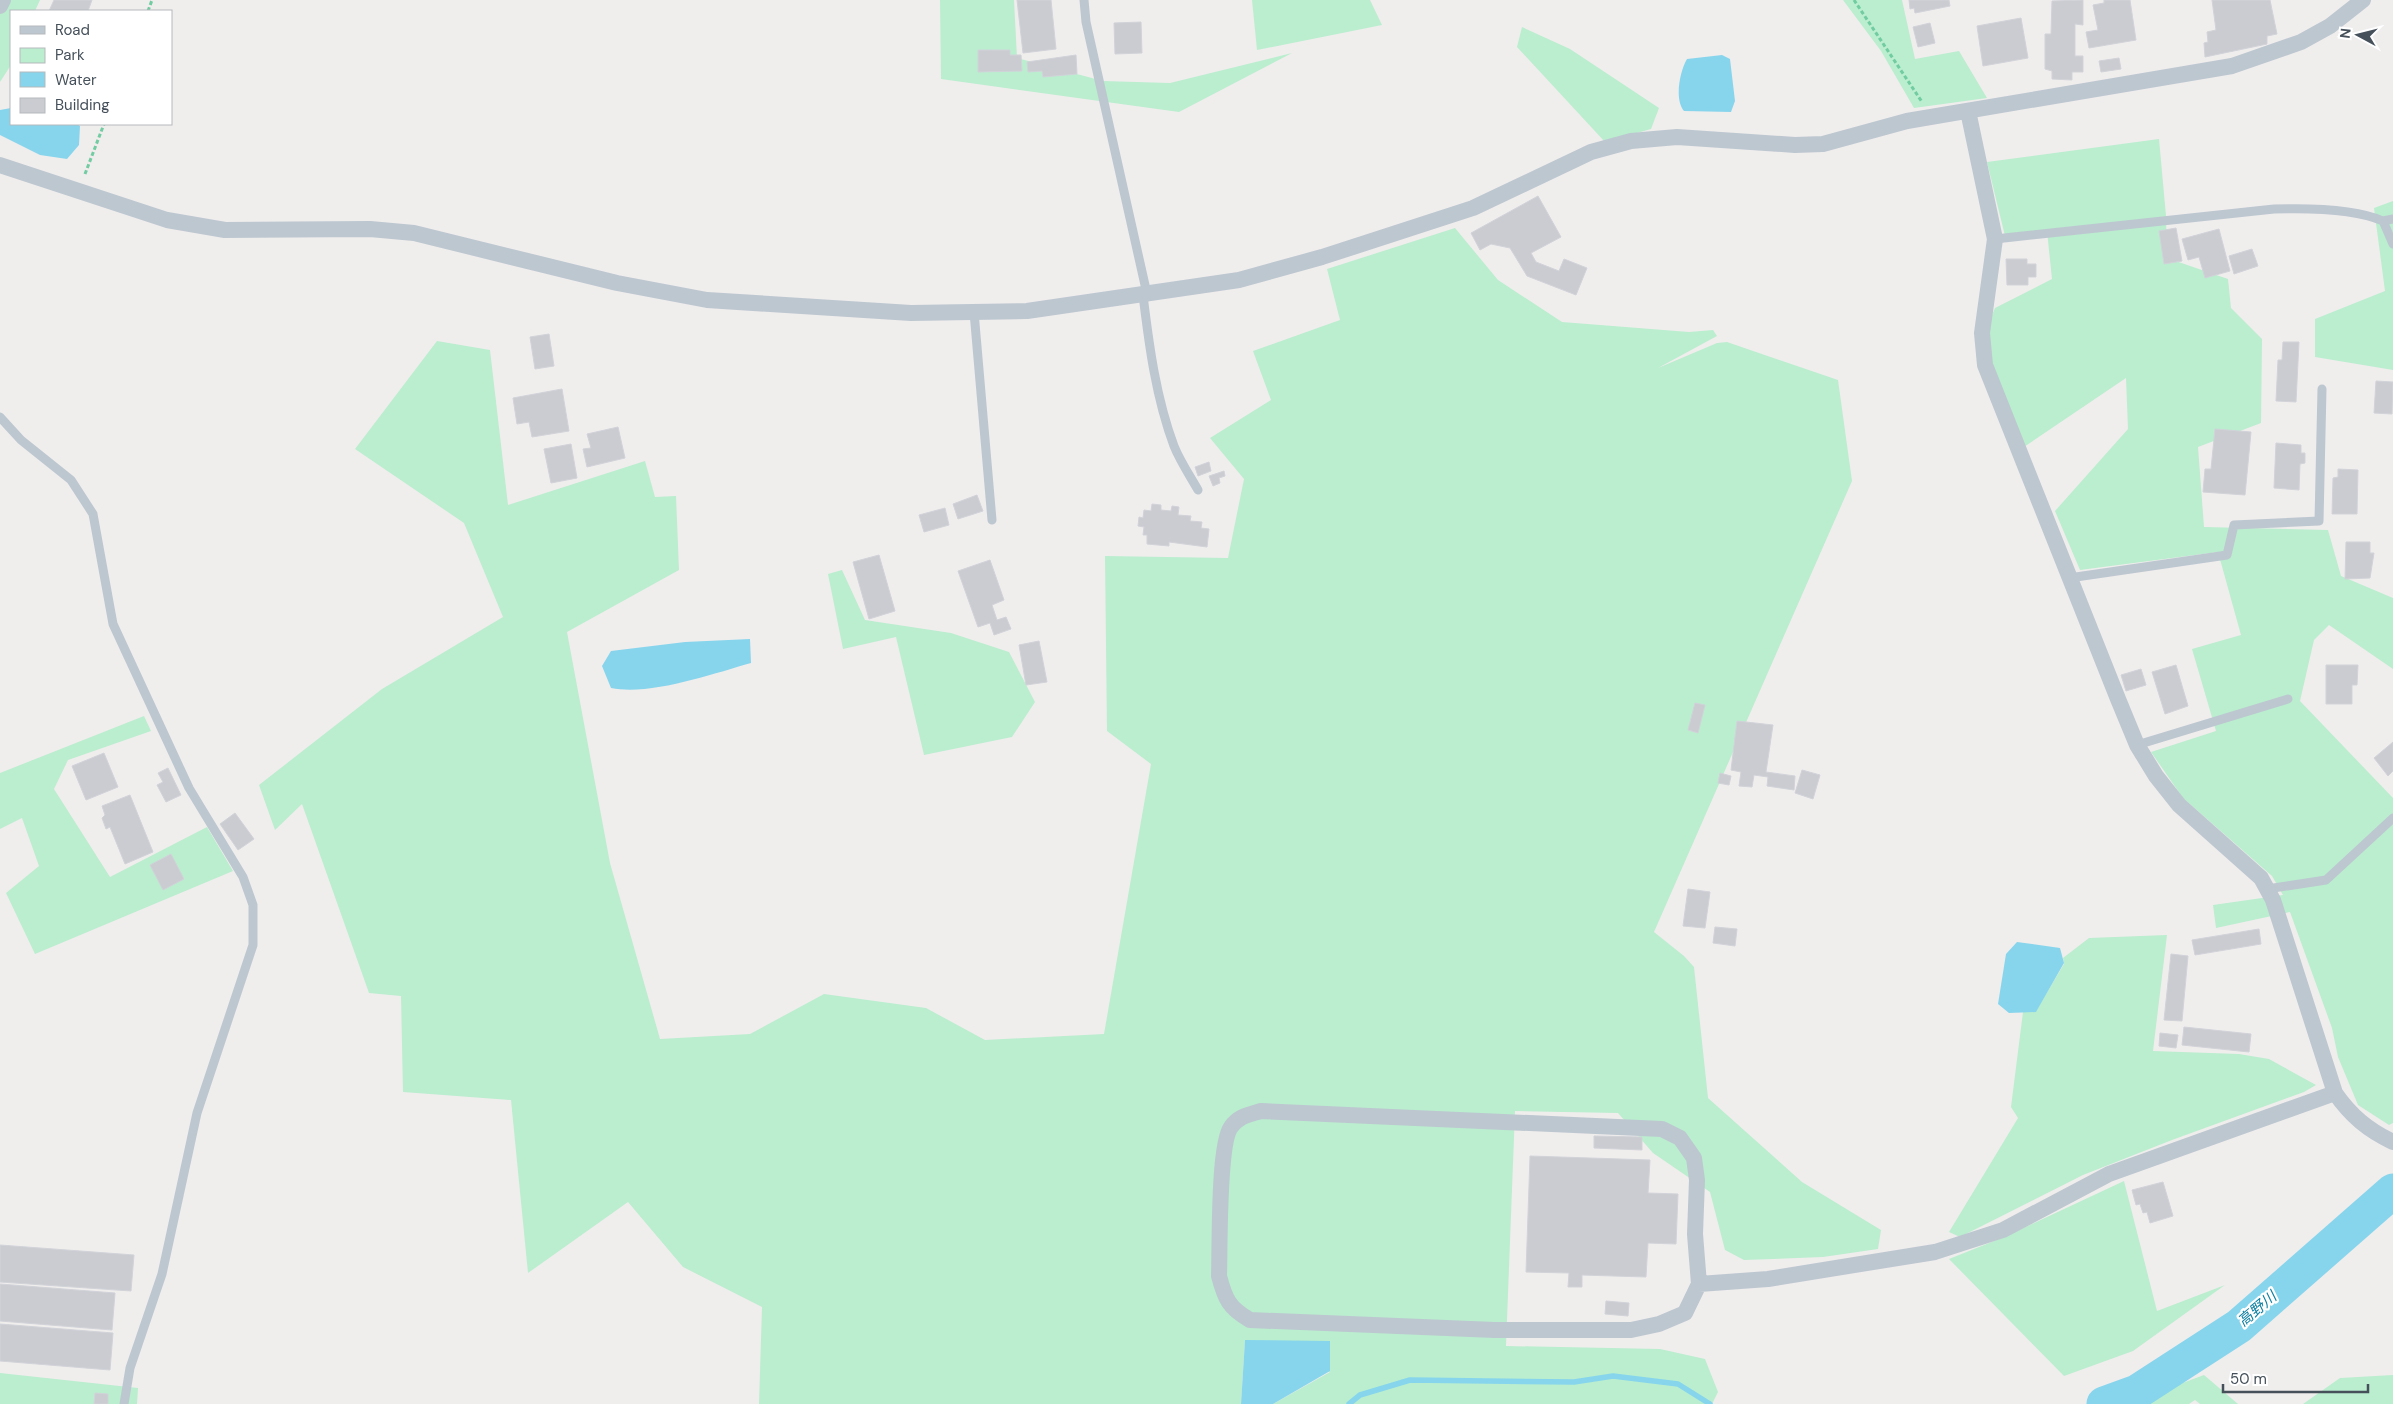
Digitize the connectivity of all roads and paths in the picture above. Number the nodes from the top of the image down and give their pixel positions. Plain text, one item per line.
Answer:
1 (3, 0) edge
2 (1084, 0) edge
3 (1854, 0) edge
4 (2363, 0) edge
5 (0, 6) edge
6 (1968, 111) junction
7 (1932, 117) junction
8 (104, 125) edge
9 (0, 166) edge
10 (79, 192) junction
11 (2393, 219) edge
12 (2383, 221) junction
13 (1995, 240) junction
14 (2393, 244) edge
15 (1145, 294) junction
16 (974, 312) junction
17 (2322, 389) dead end
18 (0, 417) edge
19 (1198, 490) dead end
20 (992, 520) dead end
21 (2069, 578) junction
22 (2288, 698) dead end
23 (2138, 744) junction
24 (2393, 818) edge
25 (2267, 889) junction
26 (2335, 1093) junction
27 (2393, 1142) edge
28 (1699, 1284) junction
29 (124, 1404) edge

1 - 5 street
2 - 15 lane
3 - 7 path
4 - 6 street
6 - 7 street
6 - 13 street
7 - 15 street
8 - 10 path
9 - 10 street
10 - 16 street
11 - 12 lane
12 - 13 lane
12 - 14 lane
13 - 21 street
15 - 16 street
15 - 19 lane
16 - 20 lane
17 - 21 lane
18 - 29 lane
21 - 23 street
22 - 23 lane
23 - 25 street
24 - 25 lane
25 - 26 street
26 - 27 street
26 - 28 street
28 - 28 street

